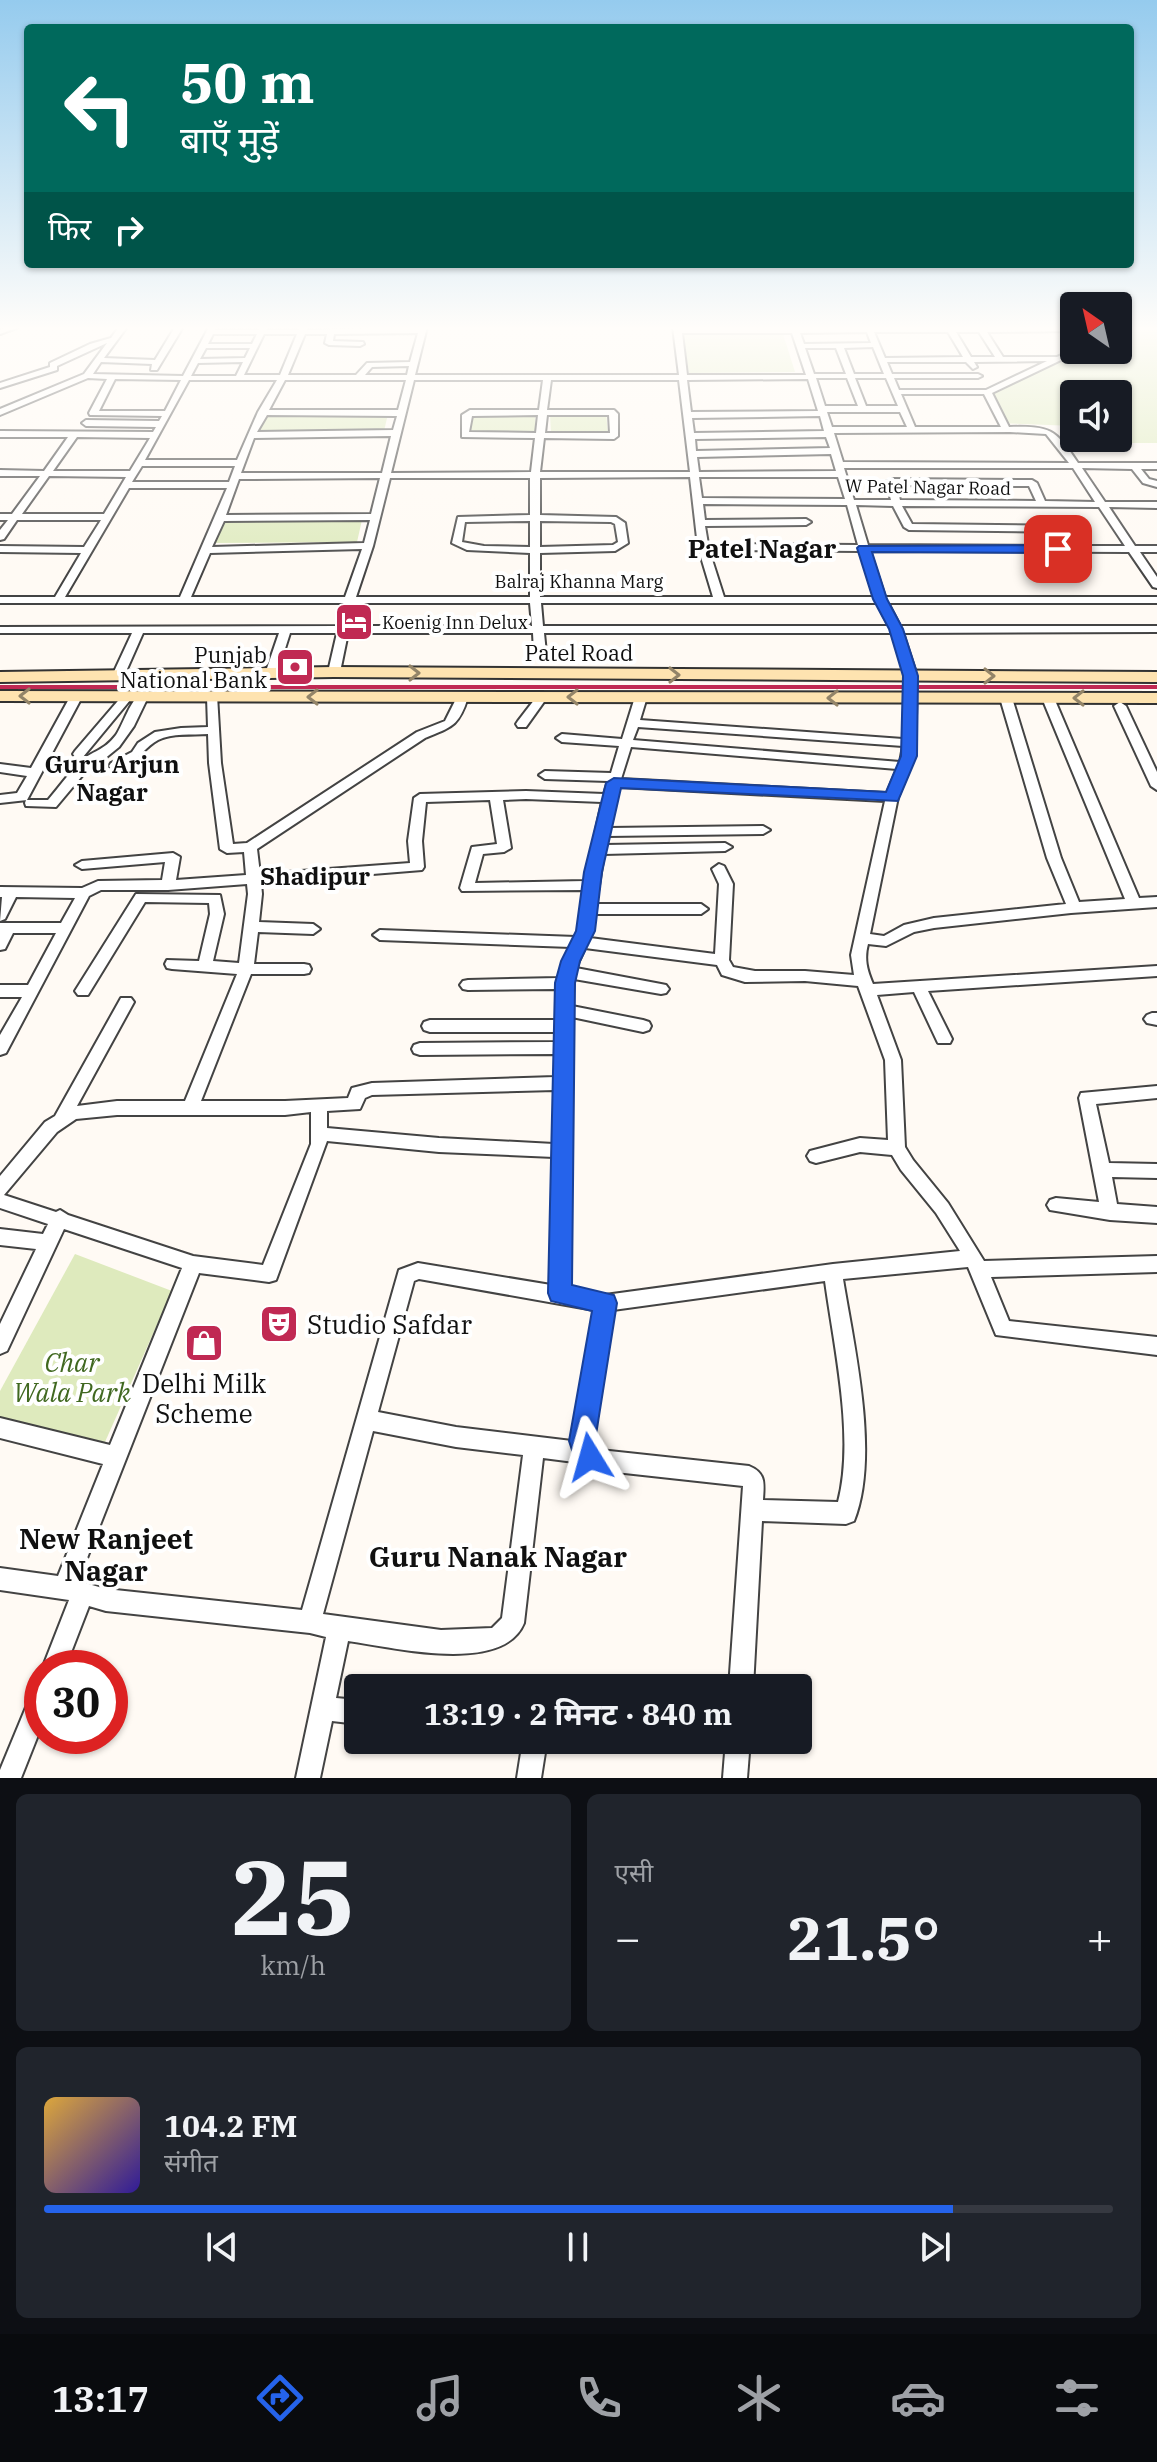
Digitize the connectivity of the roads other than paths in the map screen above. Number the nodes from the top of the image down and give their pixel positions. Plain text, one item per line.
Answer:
1 (170, 410) edge
2 (402, 410) edge
3 (688, 410) edge
4 (844, 410) edge
5 (902, 410) edge
6 (996, 410) edge
7 (92, 411) joint
8 (823, 411) junction
9 (262, 412) joint
10 (543, 412) junction
11 (401, 413) junction
12 (168, 414) junction
13 (689, 415) junction
14 (86, 423) junction
15 (162, 424) junction
16 (912, 429) junction
17 (1007, 430) junction
18 (827, 432) junction
19 (396, 433) junction
20 (0, 434) edge
21 (78, 434) junction
22 (155, 435) junction
23 (251, 435) junction
24 (540, 435) junction
25 (690, 436) junction
26 (833, 451) junction
27 (693, 454) junction
28 (139, 463) junction
29 (240, 463) junction
30 (1075, 464) junction
31 (1157, 466) edge
32 (1135, 467) junction
33 (839, 470) junction
34 (0, 473) edge
35 (47, 473) junction
36 (385, 473) junction
37 (133, 474) junction
38 (695, 474) junction
39 (535, 475) junction
40 (233, 480) junction
41 (1157, 484) edge
42 (126, 485) junction
43 (698, 501) junction
44 (850, 502) junction
45 (896, 503) junction
46 (1042, 504) junction
47 (1100, 505) junction
48 (1157, 505) edge
49 (0, 517) edge
50 (16, 517) junction
51 (107, 517) junction
52 (375, 517) junction
53 (220, 518) junction
54 (535, 518) junction
55 (806, 522) dead end
56 (700, 523) junction
57 (0, 537) edge
58 (368, 546) junction
59 (703, 547) junction
60 (864, 548) junction
61 (0, 549) edge
62 (535, 549) junction
63 (1088, 549) junction
64 (1133, 549) junction
65 (1157, 549) edge
66 (88, 550) junction
67 (206, 550) junction
68 (1157, 585) edge
69 (535, 598) junction
70 (350, 599) junction
71 (719, 599) junction
72 (880, 599) junction
73 (0, 600) edge
74 (58, 600) junction
75 (184, 600) junction
76 (1157, 600) edge
77 (344, 629) junction
78 (896, 629) junction
79 (1157, 629) edge
80 (0, 630) edge
81 (139, 630) junction
82 (286, 630) junction
83 (538, 630) junction
84 (540, 653) dead end
85 (334, 672) junction
86 (271, 674) junction
87 (118, 676) junction
88 (911, 676) junction
89 (0, 677) edge
90 (1157, 677) edge
91 (0, 696) edge
92 (76, 697) junction
93 (134, 697) junction
94 (213, 697) junction
95 (462, 697) junction
96 (542, 697) junction
97 (641, 697) junction
98 (911, 698) junction
99 (1006, 698) junction
100 (1048, 698) junction
101 (1157, 698) edge
102 (1120, 706) dead end
103 (633, 723) junction
104 (522, 724) dead end
105 (213, 730) junction
106 (562, 738) dead end
107 (627, 743) junction
108 (910, 743) junction
109 (79, 754) dead end
110 (1150, 757) edge
111 (115, 766) dead end
112 (906, 766) junction
113 (0, 768) edge
114 (36, 773) junction
115 (545, 775) dead end
116 (613, 786) junction
117 (1157, 786) edge
118 (496, 796) junction
119 (892, 797) junction
120 (0, 799) edge
121 (31, 803) dead end
122 (763, 830) dead end
123 (602, 832) junction
124 (250, 847) junction
125 (725, 847) dead end
126 (598, 850) junction
127 (82, 865) dead end
128 (719, 869) dead end
129 (255, 877) junction
130 (168, 885) junction
131 (592, 885) junction
132 (6, 892) edge
133 (84, 893) junction
134 (1157, 902) edge
135 (1134, 903) junction
136 (1074, 907) junction
137 (590, 909) junction
138 (701, 909) dead end
139 (3, 924) edge
140 (251, 927) junction
141 (65, 928) junction
142 (313, 929) dead end
143 (380, 935) dead end
144 (861, 938) junction
145 (581, 942) junction
146 (0, 945) edge
147 (722, 960) junction
148 (172, 964) dead end
149 (205, 966) junction
150 (246, 969) junction
151 (304, 969) dead end
152 (1157, 971) edge
153 (566, 978) junction
154 (468, 985) dead end
155 (865, 985) junction
156 (918, 986) junction
157 (661, 989) dead end
158 (0, 991) edge
159 (33, 991) junction
160 (83, 991) dead end
161 (126, 1002) dead end
162 (565, 1018) junction
163 (430, 1026) dead end
164 (643, 1026) dead end
165 (944, 1039) dead end
166 (564, 1048) junction
167 (0, 1049) edge
168 (420, 1049) dead end
169 (564, 1083) junction
170 (1157, 1092) edge
171 (319, 1105) junction
172 (191, 1107) junction
173 (62, 1118) junction
174 (320, 1134) junction
175 (897, 1148) junction
176 (564, 1151) junction
177 (816, 1156) dead end
178 (1102, 1170) junction
179 (1157, 1171) edge
180 (0, 1189) edge
181 (0, 1201) edge
182 (1056, 1205) dead end
183 (1110, 1212) junction
184 (1157, 1215) edge
185 (60, 1218) junction
186 (0, 1237) edge
187 (49, 1243) junction
188 (193, 1264) junction
189 (976, 1264) junction
190 (1157, 1264) edge
191 (833, 1272) junction
192 (560, 1293) junction
193 (605, 1303) junction
194 (6, 1320) edge
195 (0, 1345) edge
196 (1157, 1346) edge
197 (367, 1420) junction
198 (0, 1428) edge
199 (534, 1448) junction
200 (585, 1453) junction
201 (116, 1457) junction
202 (753, 1510) junction
203 (0, 1579) edge
204 (74, 1590) junction
205 (310, 1622) junction
206 (339, 1629) junction
207 (58, 1650) edge
208 (742, 1674) edge
209 (323, 1708) junction
210 (344, 1710) edge
211 (24, 1741) edge
212 (533, 1754) edge
213 (737, 1754) edge
214 (9, 1778) edge
215 (308, 1778) edge
216 (529, 1778) edge
217 (735, 1778) edge

1 - 12 street
2 - 11 street
3 - 13 street
4 - 8 street
5 - 16 street
6 - 17 street
7 - 12 street
7 - 14 street
8 - 13 street
8 - 18 street
9 - 11 street
9 - 23 street
10 - 24 street
10 - 24 street
10 - 24 street
11 - 19 street
12 - 15 street
13 - 25 street
14 - 15 street
14 - 21 street
15 - 22 street
16 - 17 street
16 - 18 street
17 - 30 street
18 - 25 street
18 - 26 street
19 - 23 street
19 - 36 street
20 - 21 street
21 - 22 street
21 - 35 street
22 - 28 street
23 - 29 street
24 - 39 street
25 - 27 street
26 - 27 street
26 - 33 street
27 - 38 street
28 - 29 street
28 - 37 street
29 - 40 street
30 - 32 street
30 - 33 street
30 - 47 street
31 - 32 street
32 - 41 street
33 - 38 street
33 - 44 street
34 - 35 street
35 - 37 street
35 - 50 street
36 - 39 street
36 - 40 street
36 - 52 street
37 - 42 street
38 - 39 street
38 - 43 street
39 - 54 street
40 - 42 street
40 - 53 street
42 - 51 street
43 - 44 street, W Patel Nagar Road
43 - 56 street
44 - 45 street, W Patel Nagar Road
44 - 60 street
45 - 46 street, W Patel Nagar Road
45 - 46 street
45 - 63 street
46 - 47 street, W Patel Nagar Road
47 - 48 street, W Patel Nagar Road
47 - 64 street
49 - 50 street
50 - 51 street
50 - 57 street
51 - 66 street
52 - 53 street
52 - 58 street
53 - 67 street
54 - 62 street
54 - 62 street
54 - 62 street
55 - 56 street
56 - 59 street
58 - 67 street
58 - 70 street
59 - 60 street
59 - 71 street
60 - 63 street
60 - 72 street
61 - 66 street
62 - 69 street
63 - 64 street
64 - 65 street
64 - 68 street
66 - 74 street
67 - 75 street
69 - 70 street, Balraj Khanna Marg
69 - 71 street, Balraj Khanna Marg
69 - 83 street
70 - 75 street, Balraj Khanna Marg
70 - 77 street
71 - 72 street, Balraj Khanna Marg
72 - 76 street, Balraj Khanna Marg
72 - 78 street
73 - 74 street, Balraj Khanna Marg
74 - 75 street, Balraj Khanna Marg
77 - 82 street
77 - 83 street
77 - 85 street
78 - 79 street
78 - 83 street
78 - 88 street
80 - 81 street
81 - 82 street
81 - 87 street
82 - 86 street
83 - 84 street
85 - 86 main road, Patel Road
85 -> 88 main road, Patel Road
86 - 87 main road, Patel Road
87 - 89 main road, Patel Road
88 -> 90 main road, Patel Road
88 - 98 street
92 -> 91 main road, Patel Road
92 - 93 main road, Patel Road
92 - 114 street
93 - 94 main road, Patel Road
93 - 109 street
93 - 121 street
95 -> 94 main road, Patel Road
94 - 105 street
95 - 96 main road, Patel Road
95 - 124 street
97 -> 96 main road, Patel Road
96 - 104 street
98 -> 97 main road, Patel Road
97 - 103 street
98 - 99 main road, Patel Road
98 - 108 street
99 - 100 main road, Patel Road
99 - 136 street
101 -> 100 main road, Patel Road
100 - 135 street
102 - 110 street
103 - 107 street
103 - 108 street
105 - 111 street
105 - 124 street
106 - 107 street
107 - 112 street
107 - 116 street
108 - 112 street
110 - 117 street
112 - 119 street
113 - 114 street
114 - 120 street
115 - 116 street
116 - 118 street
116 - 119 street
116 - 123 street
118 - 129 street
118 - 131 street
119 - 144 street
122 - 123 street
123 - 126 street
124 - 129 street
125 - 126 street
126 - 131 street
127 - 130 street
128 - 147 street
129 - 130 street
129 - 140 street
130 - 133 street
131 - 137 street
132 - 133 street
132 - 139 street
133 - 141 street
134 - 135 street
135 - 136 street
136 - 144 street
137 - 138 street
137 - 145 street
139 - 141 street
139 - 146 street
140 - 142 street
140 - 150 street
141 - 159 street
143 - 145 street
144 - 155 street
145 - 147 street
145 - 153 street
147 - 155 street
148 - 149 street
149 - 150 street
149 - 160 street
150 - 151 street
150 - 172 street
152 - 156 street
153 - 154 street
153 - 157 street
153 - 162 street
155 - 156 street
155 - 175 street
156 - 165 street
158 - 159 street
159 - 167 street
161 - 173 street
162 - 163 street
162 - 164 street
162 - 166 street
166 - 168 street
166 - 169 street
169 - 171 street
169 - 176 street
170 - 178 street
171 - 172 street
171 - 174 street
172 - 173 street
173 - 180 street
174 - 176 street
174 - 188 street
175 - 177 street
175 - 189 street
176 - 192 street
178 - 179 street
178 - 183 street
181 - 185 street
182 - 183 street
183 - 184 street
185 - 187 street
185 - 188 street
186 - 187 street
187 - 194 street
188 - 201 street
189 - 190 street
189 - 191 street
189 - 196 street
191 - 193 street
191 - 202 street
192 - 193 street
192 - 197 street
193 - 200 street
194 - 195 street
197 - 199 street
197 - 205 street
198 - 201 street
199 - 200 street
199 - 206 street
200 - 202 street
201 - 204 street
202 - 208 street
203 - 204 street
204 - 205 street
204 - 207 street
205 - 206 street
206 - 209 street
209 - 210 street
209 - 215 street
211 - 214 street
212 - 216 street
213 - 217 street

